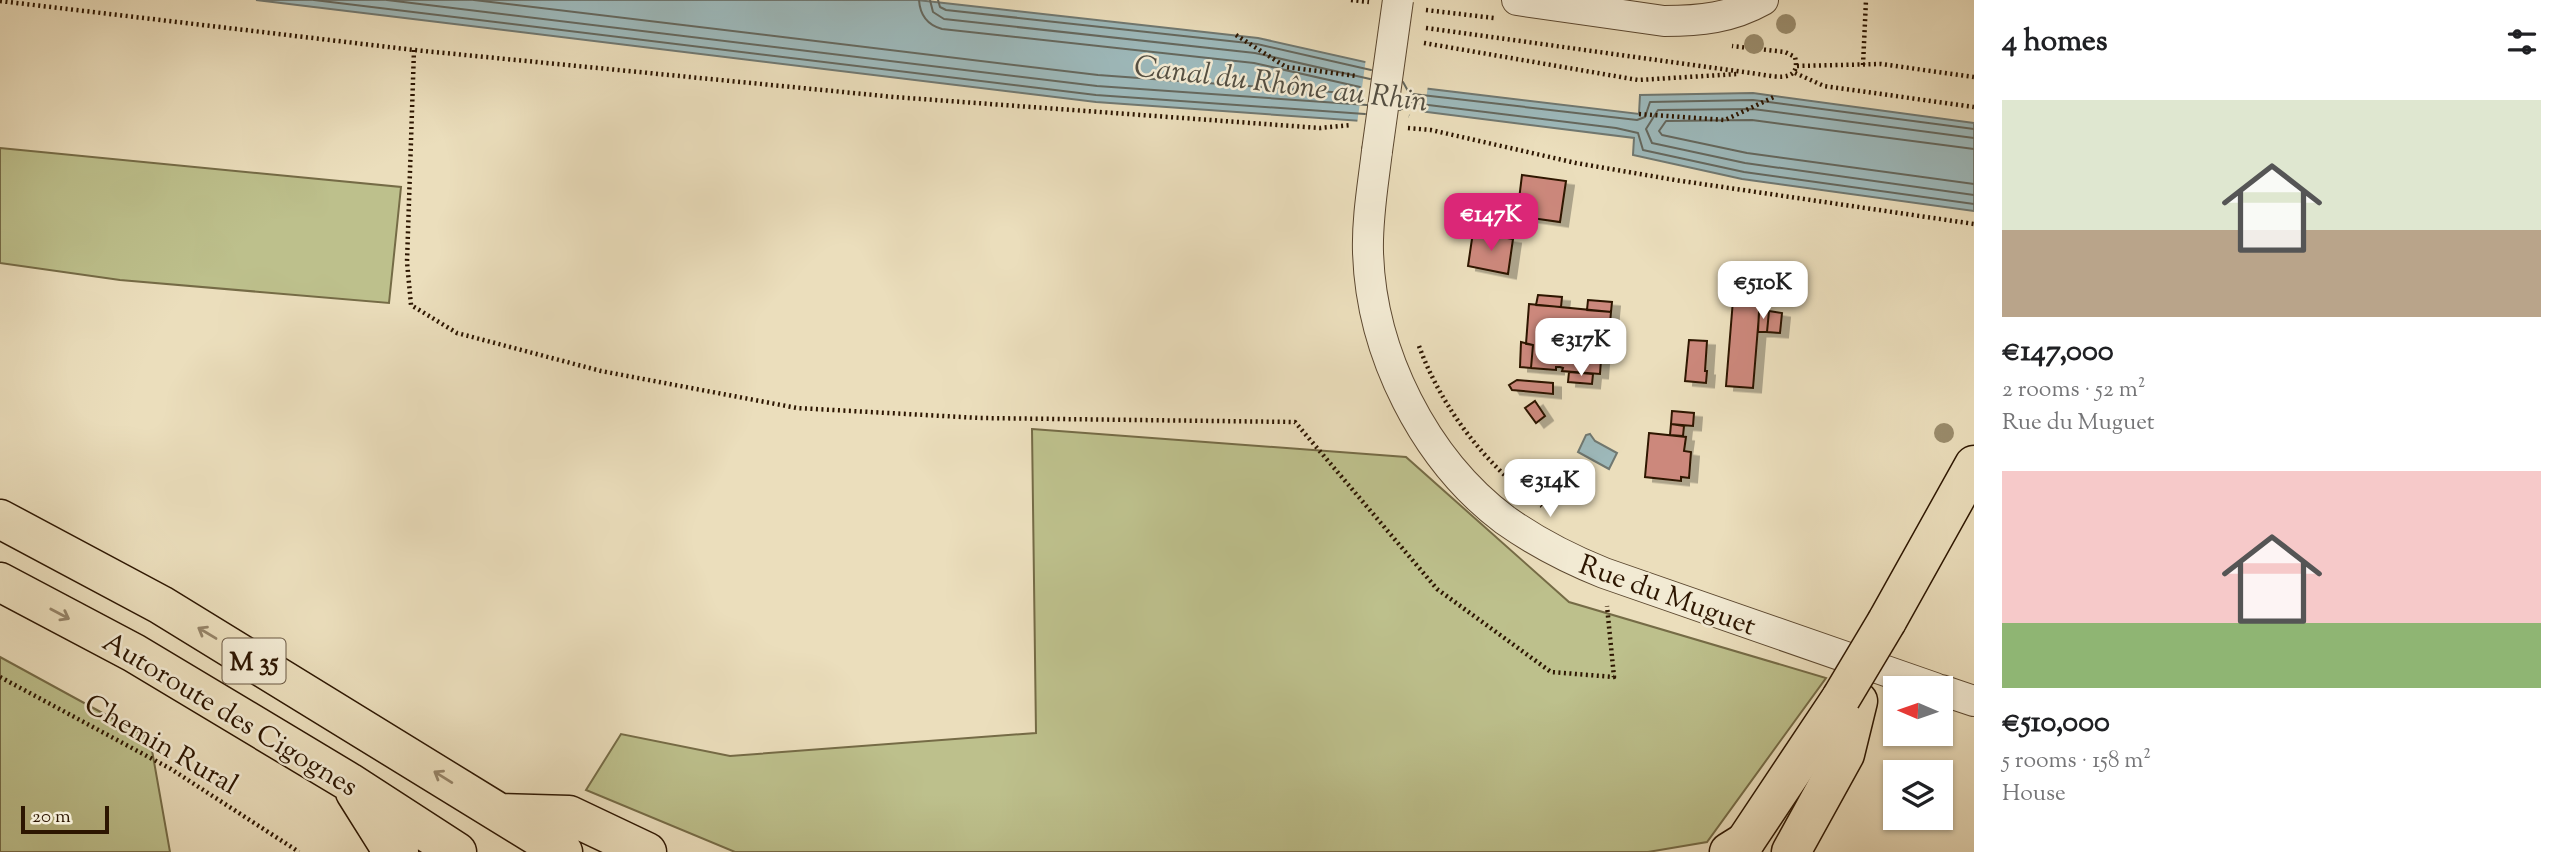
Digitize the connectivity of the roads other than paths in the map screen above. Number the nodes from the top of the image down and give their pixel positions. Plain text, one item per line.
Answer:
1 (1398, 0) edge
2 (1517, 0) edge
3 (1763, 0) edge
4 (1974, 465) edge
5 (1974, 497) edge
6 (0, 519) edge
7 (0, 582) edge
8 (1895, 624) junction
9 (1900, 676) edge
10 (1953, 694) edge
11 (1974, 701) edge
12 (348, 782) junction
13 (501, 813) junction
14 (1760, 845) edge
15 (399, 852) edge
16 (457, 852) edge
17 (563, 852) edge
18 (647, 852) edge

1 - 9 street, Rue du Muguet, bridge
2 - 3 street
4 - 8 main road
5 - 8 main road
13 -> 6 main road, Autoroute des Cigognes / M 35
7 -> 12 main road, Autoroute des Cigognes / M 35
8 - 14 main road, bridge
10 - 11 street
12 - 15 main road
12 - 16 main road, Autoroute des Cigognes / M 35
13 - 17 main road, Autoroute des Cigognes / M 35
13 - 18 main road

